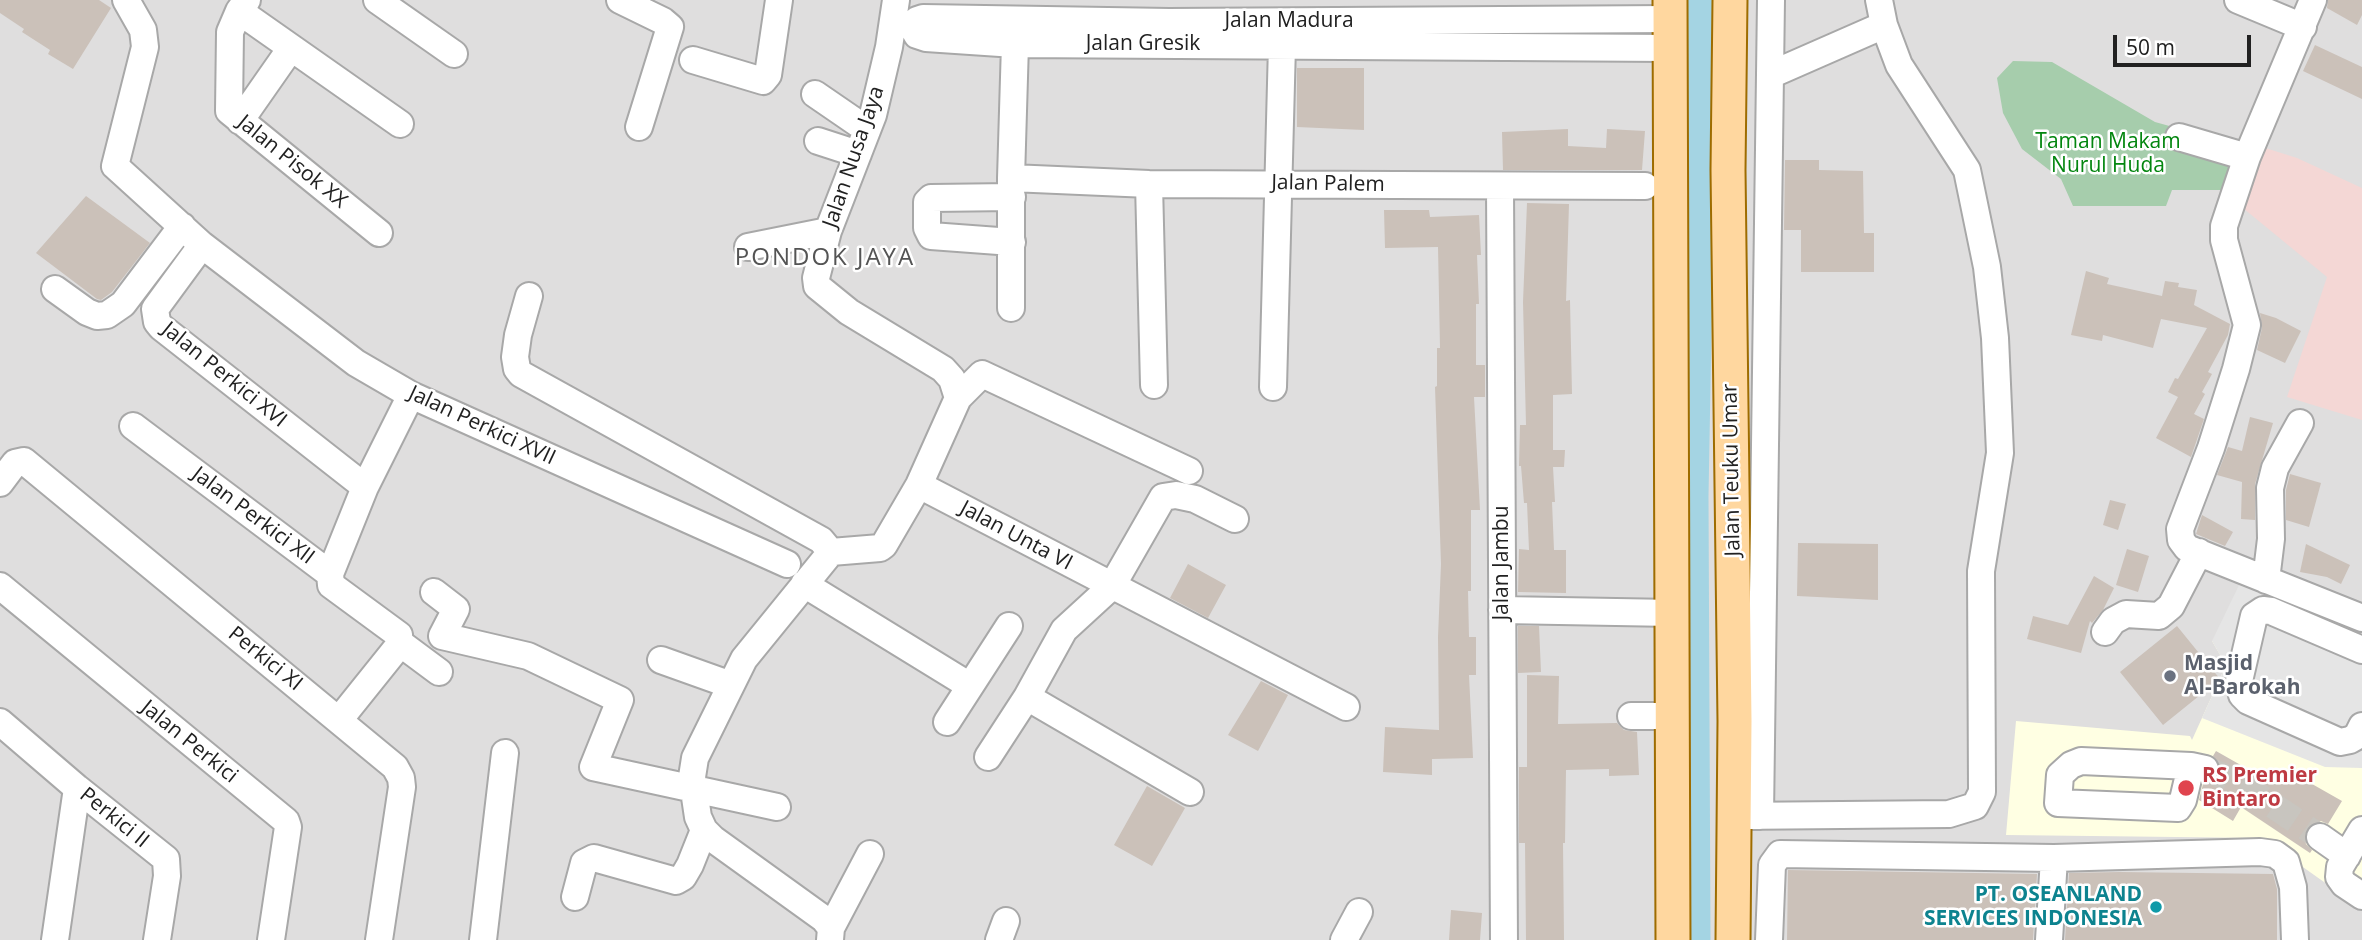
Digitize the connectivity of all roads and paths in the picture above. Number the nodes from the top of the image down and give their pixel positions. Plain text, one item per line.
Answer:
1 (126, 0) edge
2 (377, 0) edge
3 (620, 0) edge
4 (779, 0) edge
5 (897, 0) edge
6 (1730, 0) edge
7 (1771, 0) edge
8 (2238, 0) edge
9 (2313, 0) edge
10 (243, 6) edge
11 (1170, 11) edge
12 (1882, 13) edge
13 (1473, 22) edge
14 (1658, 27) edge
15 (2302, 27) junction
16 (913, 28) joint
17 (1015, 44) junction
18 (1282, 45) junction
19 (291, 48) junction
20 (454, 54) dead end
21 (693, 60) dead end
22 (1770, 75) junction
23 (815, 94) dead end
24 (240, 121) junction
25 (400, 124) dead end
26 (639, 127) dead end
27 (2179, 137) dead end
28 (818, 141) dead end
29 (862, 141) junction
30 (2247, 157) junction
31 (1279, 183) junction
32 (1149, 184) junction
33 (1500, 186) junction
34 (1645, 186) dead end
35 (1012, 188) junction
36 (181, 226) junction
37 (828, 231) junction
38 (379, 233) dead end
39 (1012, 242) junction
40 (202, 245) junction
41 (748, 247) dead end
42 (55, 289) dead end
43 (529, 296) dead end
44 (1011, 308) dead end
45 (1154, 385) dead end
46 (1273, 387) dead end
47 (411, 395) junction
48 (958, 398) junction
49 (2300, 423) dead end
50 (133, 426) dead end
51 (1189, 471) dead end
52 (0, 482) edge
53 (919, 485) junction
54 (365, 486) junction
55 (1236, 519) dead end
56 (2193, 550) junction
57 (831, 552) junction
58 (330, 574) junction
59 (795, 574) junction
60 (2266, 580) junction
61 (0, 586) edge
62 (1112, 586) junction
63 (434, 592) dead end
64 (1502, 610) junction
65 (1673, 614) junction
66 (2362, 618) edge
67 (1009, 625) dead end
68 (2105, 632) dead end
69 (400, 639) junction
70 (2362, 650) edge
71 (661, 660) dead end
72 (439, 672) dead end
73 (731, 685) junction
74 (970, 686) junction
75 (1027, 697) junction
76 (1346, 707) dead end
77 (1631, 716) dead end
78 (1673, 716) junction
79 (340, 720) junction
80 (0, 722) edge
81 (947, 722) dead end
82 (2362, 726) edge
83 (505, 753) dead end
84 (988, 757) dead end
85 (77, 788) junction
86 (693, 788) junction
87 (1189, 792) dead end
88 (777, 807) dead end
89 (1747, 816) junction
90 (704, 830) junction
91 (2362, 830) edge
92 (2320, 837) tunnel mouth
93 (870, 854) dead end
94 (2347, 856) junction
95 (2054, 858) junction
96 (2362, 896) edge
97 (575, 897) dead end
98 (1359, 912) dead end
99 (830, 934) edge
100 (55, 940) edge
101 (157, 940) edge
102 (271, 940) edge
103 (379, 940) edge
104 (483, 940) edge
105 (1344, 940) edge
106 (1504, 940) edge
107 (1673, 940) edge
108 (1733, 940) edge
109 (1769, 940) edge
110 (2049, 940) edge
111 (2295, 940) edge

1 - 36 street
2 - 20 street
3 - 26 street
4 - 21 street
5 - 29 street, Jalan Nusa Jaya
6 - 89 main road, Jalan Teuku Umar
7 - 22 street
8 - 15 street
9 - 15 street
10 - 19 street
10 - 24 street, Jalan Pisok XX
11 - 13 street, Jalan Madura
11 - 16 street, Jalan Madura
12 - 22 street
12 - 89 street
13 - 14 street, Jalan Gresik
13 - 18 street, Jalan Gresik
14 - 65 main road
15 - 30 street
16 - 17 street, Jalan Gresik
17 - 18 street, Jalan Gresik
17 - 35 street
18 - 31 street
19 - 24 street
19 - 25 street
22 - 89 street
23 - 29 street
24 - 38 street, Jalan Pisok XX
27 - 30 street
28 - 29 street
29 - 37 street, Jalan Nusa Jaya
30 - 56 street
31 - 32 street, Jalan Palem
31 - 33 street, Jalan Palem
31 - 46 street
32 - 35 street, Jalan Palem
32 - 45 street
33 - 34 street, Jalan Palem
33 - 64 street, Jalan Jambu
35 - 39 street
35 - 39 street, Jalan Palem
36 - 40 street
36 - 42 street
37 - 41 street
37 - 48 street, Jalan Nusa Jaya
39 - 44 street
40 - 47 street, Jalan Perkici XVII
40 - 54 street, Jalan Perkici XVI
43 - 57 street
47 - 54 street
47 - 59 street, Jalan Perkici XVII
48 - 51 street
48 - 53 street
49 - 60 street
50 - 58 street, Jalan Perkici XII
52 - 79 street, Perkici XI
53 - 57 street
53 - 62 street, Jalan Unta VI
54 - 58 street
55 - 62 street
56 - 60 street
56 - 68 street
57 - 59 street
58 - 69 street, Jalan Perkici XII
59 - 73 street
59 - 74 street, Jalan Perkici XVII
60 - 66 street
61 - 102 street, Jalan Perkici
62 - 75 street
62 - 76 street, Jalan Unta VI
63 - 86 street
64 - 65 street
64 - 106 street, Jalan Jambu
65 - 78 main road
67 - 74 street
69 - 72 street, Jalan Perkici XII
69 - 79 street
70 - 82 street
71 - 73 street
73 - 86 street
74 - 81 street
75 - 84 street
75 - 87 street
77 - 78 street
78 - 107 main road
79 - 103 street, Perkici XI
80 - 85 street, Perkici II
83 - 104 street
85 - 100 street
85 - 101 street, Perkici II
86 - 88 street
86 - 90 street
89 - 108 main road, Jalan Teuku Umar
90 - 97 street
90 - 99 street
91 - 94 street
92 - 94 street
93 - 99 street
94 - 96 street
95 - 109 street
95 - 110 street
95 - 111 street
98 - 105 street

